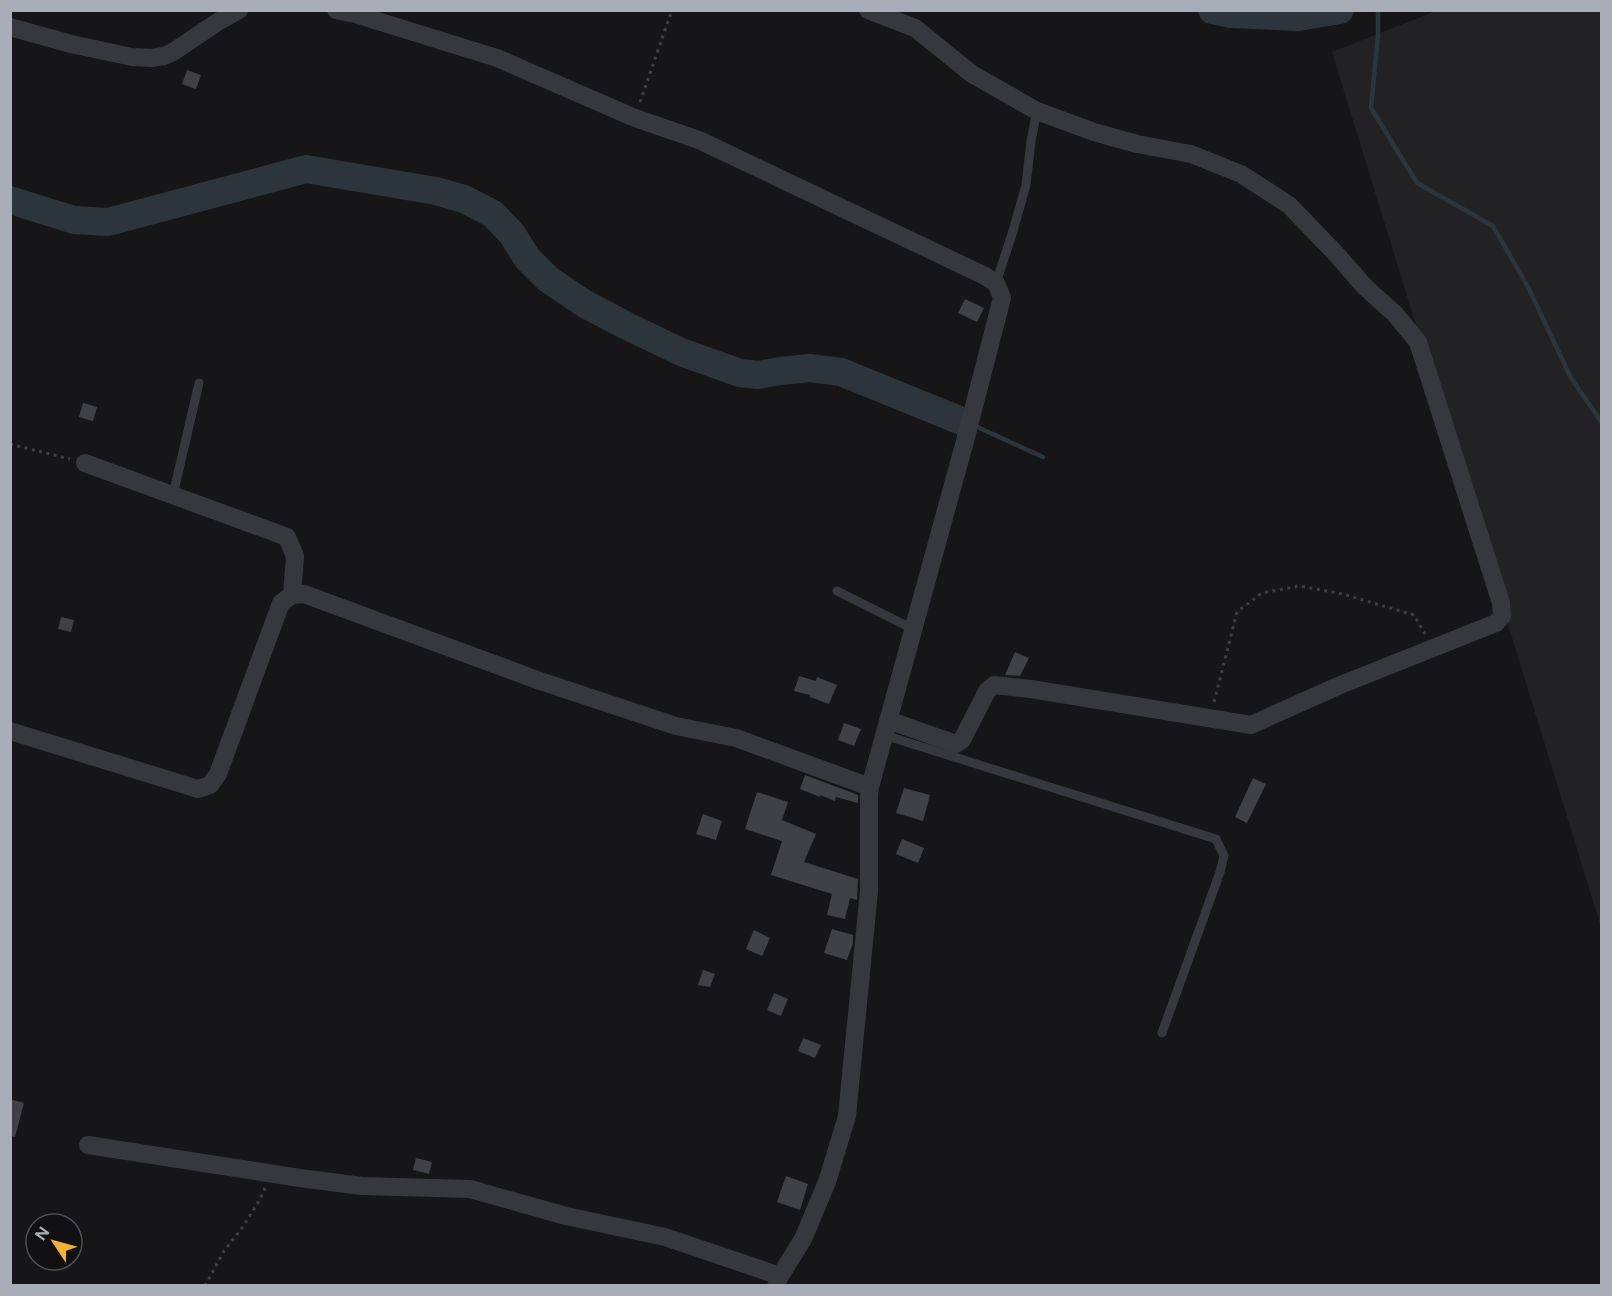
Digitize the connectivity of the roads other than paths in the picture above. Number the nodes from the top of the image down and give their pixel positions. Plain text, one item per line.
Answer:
1 (239, 10) edge
2 (336, 10) edge
3 (868, 10) edge
4 (10, 27) edge
5 (1037, 111) junction
6 (996, 283) junction
7 (199, 383) dead end
8 (85, 463) road end
9 (173, 495) junction
10 (837, 591) dead end
11 (292, 595) junction
12 (913, 629) junction
13 (886, 728) junction
14 (10, 731) edge
15 (870, 788) junction
16 (1162, 1033) dead end
17 (88, 1145) dead end
18 (778, 1281) edge

1 - 4 street
2 - 6 street
3 - 5 street
5 - 6 lane
5 - 13 street
6 - 12 street
7 - 9 lane
8 - 9 street
9 - 11 street
10 - 12 lane
11 - 14 street
11 - 15 street
12 - 13 street
13 - 15 street
13 - 16 lane
15 - 18 street
17 - 18 street

